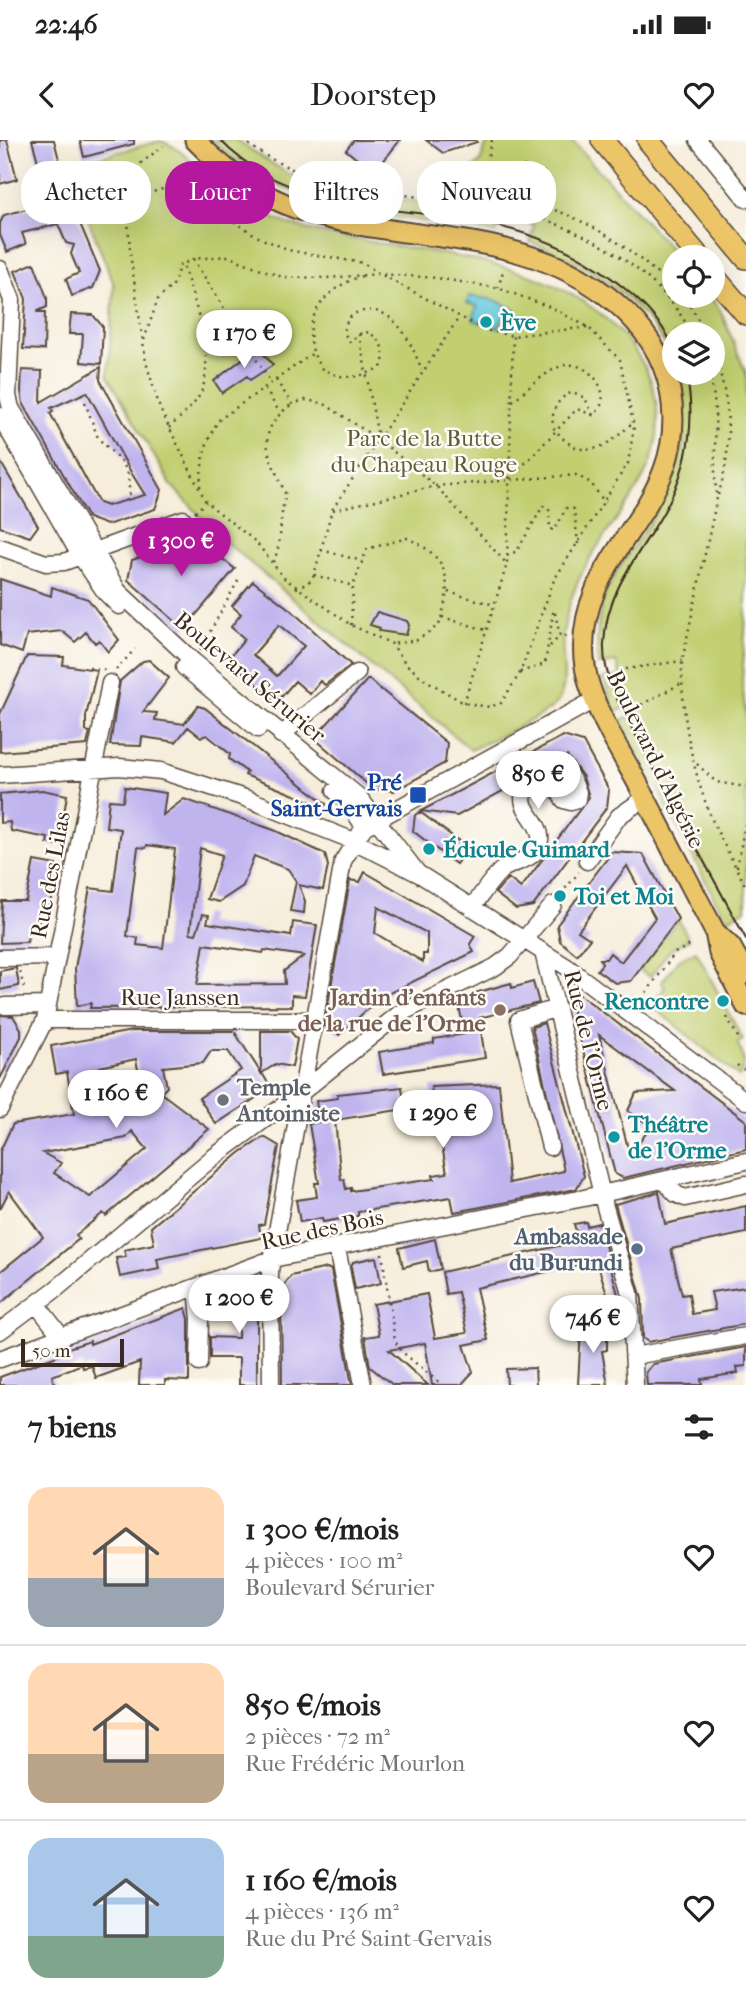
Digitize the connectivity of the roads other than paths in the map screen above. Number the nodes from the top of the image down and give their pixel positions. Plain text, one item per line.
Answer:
1 (195, 140) edge
2 (602, 140) edge
3 (648, 140) edge
4 (698, 140) edge
5 (746, 199) edge
6 (689, 245) edge
7 (746, 258) edge
8 (0, 269) edge
9 (725, 289) edge
10 (731, 296) junction
11 (746, 314) edge
12 (746, 332) edge
13 (0, 416) edge
14 (183, 519) dead end
15 (0, 547) edge
16 (87, 554) junction
17 (357, 673) dead end
18 (110, 683) road end
19 (596, 699) junction
20 (281, 735) junction
21 (93, 768) junction
22 (0, 775) edge
23 (551, 777) dead end
24 (645, 798) junction
25 (371, 824) junction
26 (354, 841) junction
27 (587, 861) dead end
28 (419, 874) junction
29 (553, 905) dead end
30 (472, 908) junction
31 (715, 932) junction
32 (524, 940) junction
33 (543, 952) junction
34 (57, 957) junction
35 (0, 958) edge
36 (746, 974) edge
37 (5, 1006) dead end
38 (746, 1006) edge
39 (557, 1008) junction
40 (47, 1012) junction
41 (314, 1020) junction
42 (302, 1092) junction
43 (746, 1101) edge
44 (1, 1103) edge
45 (550, 1147) dead end
46 (746, 1161) edge
47 (664, 1181) junction
48 (746, 1184) edge
49 (603, 1194) junction
50 (337, 1248) junction
51 (272, 1259) junction
52 (197, 1287) junction
53 (37, 1305) junction
54 (0, 1331) edge
55 (61, 1336) junction
56 (746, 1336) edge
57 (634, 1356) junction
58 (0, 1359) edge
59 (199, 1363) dead end
60 (361, 1379) edge
61 (271, 1385) edge
62 (376, 1385) edge
63 (635, 1385) edge

1 - 19 main road, Boulevard d'Algérie
2 - 6 highway
3 - 7 highway
4 - 5 street
8 - 16 street, Boulevard Sérurier
9 - 10 highway
10 - 11 highway
10 - 12 highway
13 - 16 street, Boulevard Sérurier
14 - 16 street
15 - 16 street
16 - 20 street, Boulevard Sérurier
16 - 25 street, Boulevard Sérurier
17 - 20 street
18 - 21 street, Rue des Lilas
19 - 24 main road, Boulevard d'Algérie
19 - 25 street
20 - 25 street, Boulevard Sérurier
21 - 22 street, Boulevard Sérurier
21 - 26 street, Boulevard Sérurier
21 - 34 street, Rue des Lilas
23 - 30 street
24 - 27 street
24 - 31 main road, Boulevard d'Algérie
25 - 26 street
25 - 28 street, Boulevard Sérurier
26 - 28 street, Boulevard Sérurier
26 - 41 street
28 - 30 street, Boulevard Sérurier
29 - 32 street
30 - 32 street, Boulevard Sérurier
31 - 36 main road, Boulevard d'Algérie
31 - 38 main road, Boulevard d'Algérie
32 - 33 street, Boulevard Sérurier
32 - 42 street
33 - 39 street, Rue de l'Orme
33 - 43 street, Boulevard Sérurier
34 - 35 street
34 - 40 street, Rue des Lilas
37 - 40 street, Rue Janssen
39 - 45 street
39 - 49 street, Rue de l'Orme
40 - 41 street, Rue Janssen
40 - 44 street, Rue des Lilas
41 - 42 street
42 - 51 street
42 - 53 street
46 - 47 street, Rue des Bois
47 - 48 street
47 - 49 street, Rue des Bois
49 - 50 street, Rue des Bois
49 - 57 street, Rue de l'Orme
50 - 51 street, Rue des Bois
50 - 60 street
51 - 52 street, Rue des Bois
51 - 61 street
52 - 55 street, Rue des Bois
52 - 59 street
53 - 54 street
53 - 55 street
55 - 58 street, Rue des Bois
56 - 57 street
57 - 63 street, Rue de l'Orme
60 - 62 street

